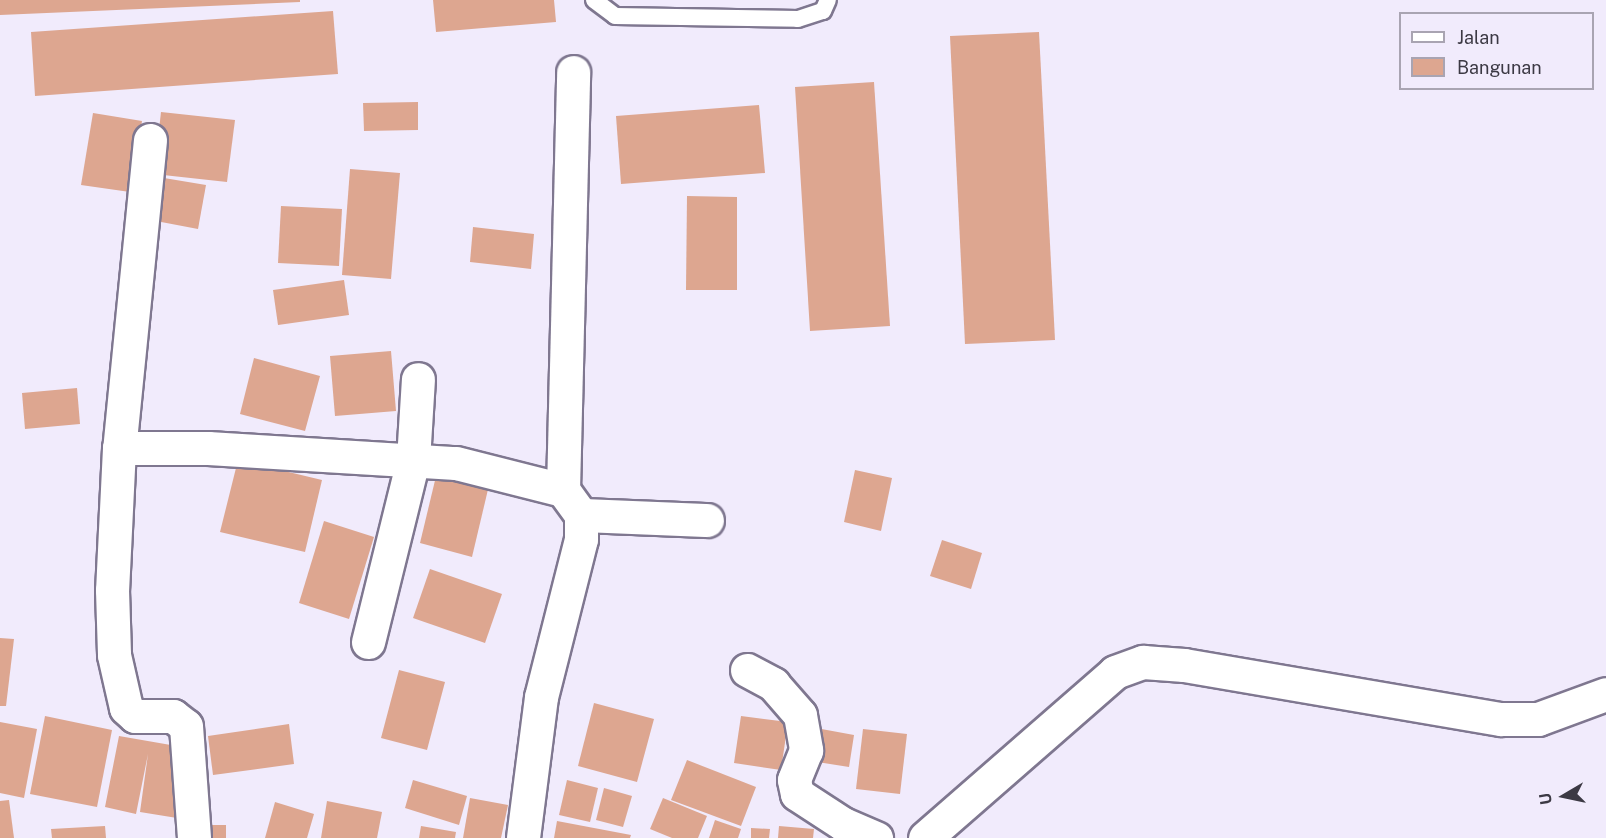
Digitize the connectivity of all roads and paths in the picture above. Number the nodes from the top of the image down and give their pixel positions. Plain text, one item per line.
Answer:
1 (594, 0) edge
2 (828, 0) edge
3 (573, 72) dead end
4 (150, 140) dead end
5 (418, 380) dead end
6 (119, 448) junction
7 (413, 460) junction
8 (572, 503) junction
9 (707, 520) dead end
10 (368, 642) dead end
11 (747, 670) dead end
12 (1606, 694) edge
13 (194, 838) edge
14 (523, 838) edge
15 (876, 838) edge
16 (925, 838) edge

1 - 2 lane
3 - 8 street
4 - 6 street
5 - 7 street
6 - 7 street
6 - 13 street
7 - 8 street
7 - 10 street
8 - 9 street
8 - 14 street
11 - 15 street
12 - 16 street

